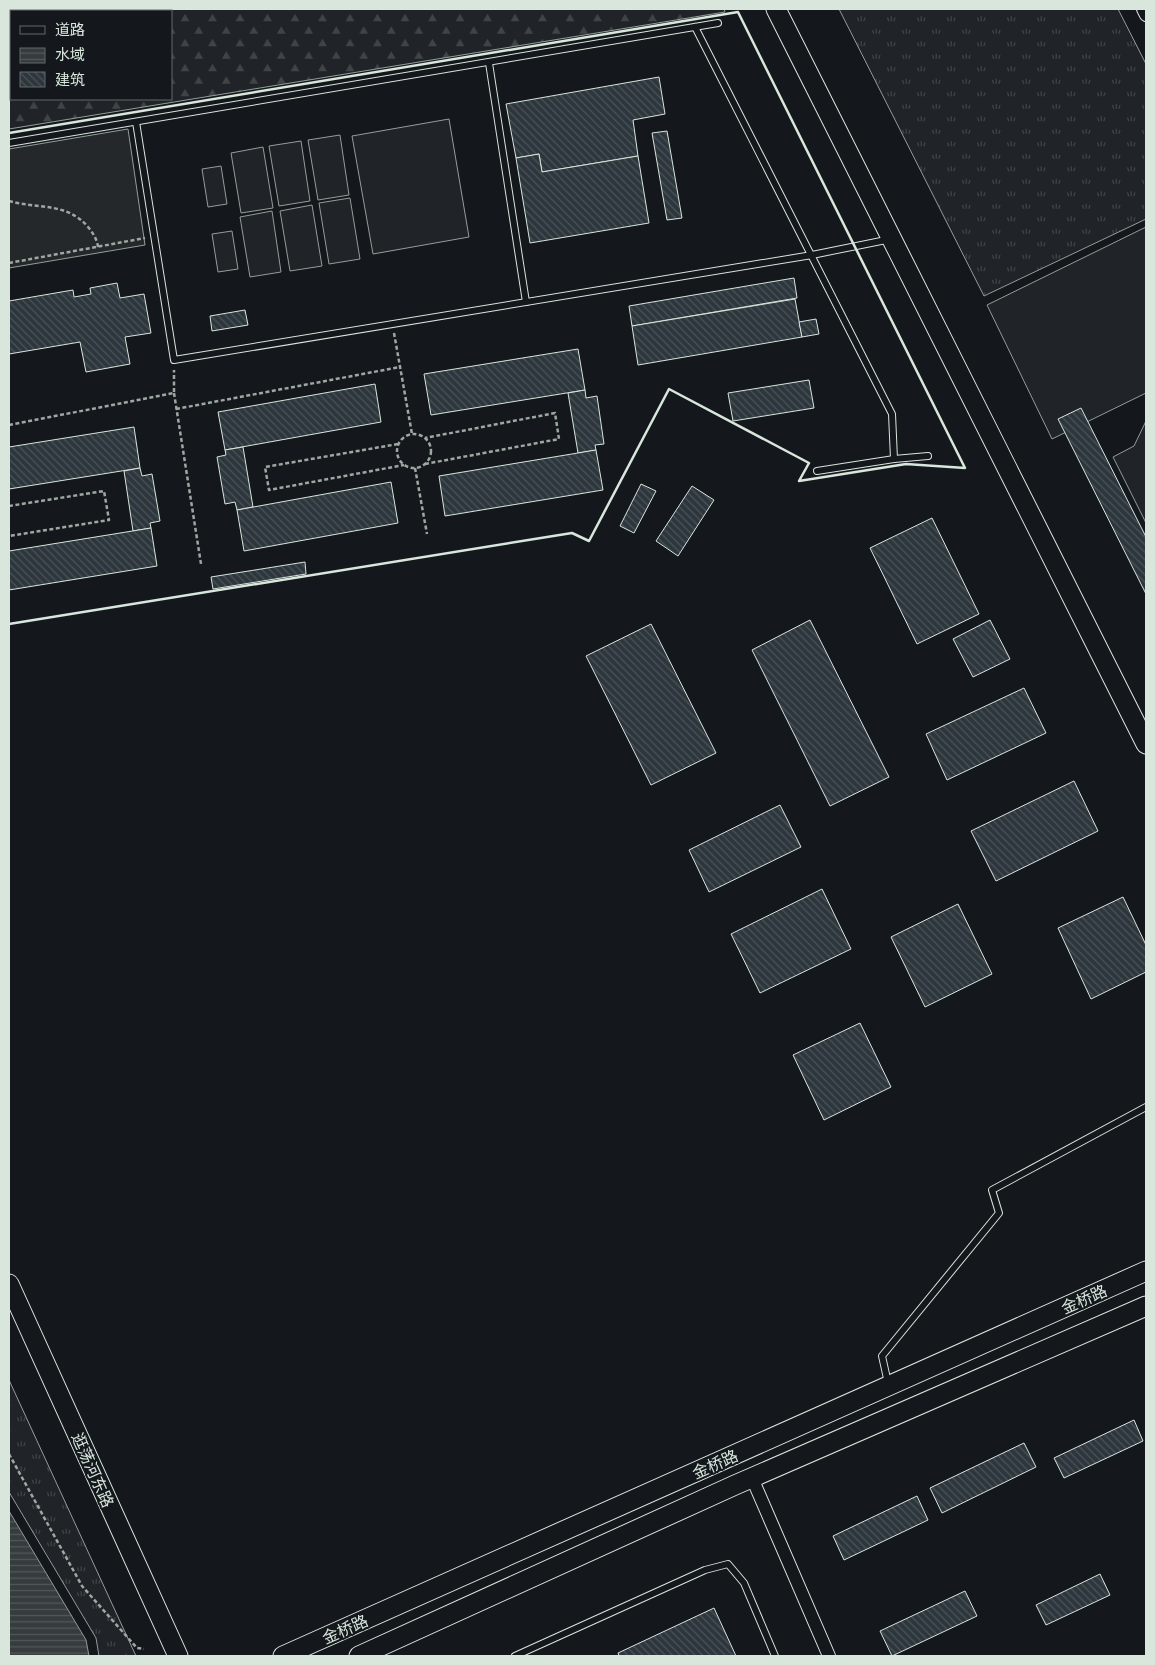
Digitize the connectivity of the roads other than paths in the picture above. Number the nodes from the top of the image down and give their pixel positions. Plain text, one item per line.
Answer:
1 (776, 9) edge
2 (1143, 9) edge
3 (1146, 15) edge
4 (718, 23) dead end
5 (695, 27) junction
6 (489, 63) junction
7 (136, 122) junction
8 (9, 143) edge
9 (892, 239) junction
10 (812, 255) junction
11 (526, 302) junction
12 (928, 456) dead end
13 (894, 459) junction
14 (818, 472) dead end
15 (1146, 744) edge
16 (1146, 1107) edge
17 (1146, 1271) edge
18 (9, 1284) edge
19 (1146, 1306) edge
20 (889, 1386) junction
21 (752, 1478) junction
22 (178, 1656) edge
23 (282, 1656) edge
24 (359, 1656) edge
25 (515, 1656) edge
26 (775, 1656) edge
27 (829, 1656) edge

1 - 9 street
2 - 3 street
4 - 5 lane
5 - 6 lane
5 - 10 lane
6 - 7 lane
6 - 11 lane
7 - 8 lane
7 - 11 lane
9 - 10 lane
9 - 15 street
10 - 11 lane
10 - 13 lane
12 - 13 lane
13 - 14 lane
16 - 20 lane
17 - 20 street, 金桥路
18 - 22 street, 逛荡河东路
19 - 21 street, 金桥路
20 - 23 street, 金桥路
21 - 24 street, 金桥路
21 - 27 street
25 - 26 lane

